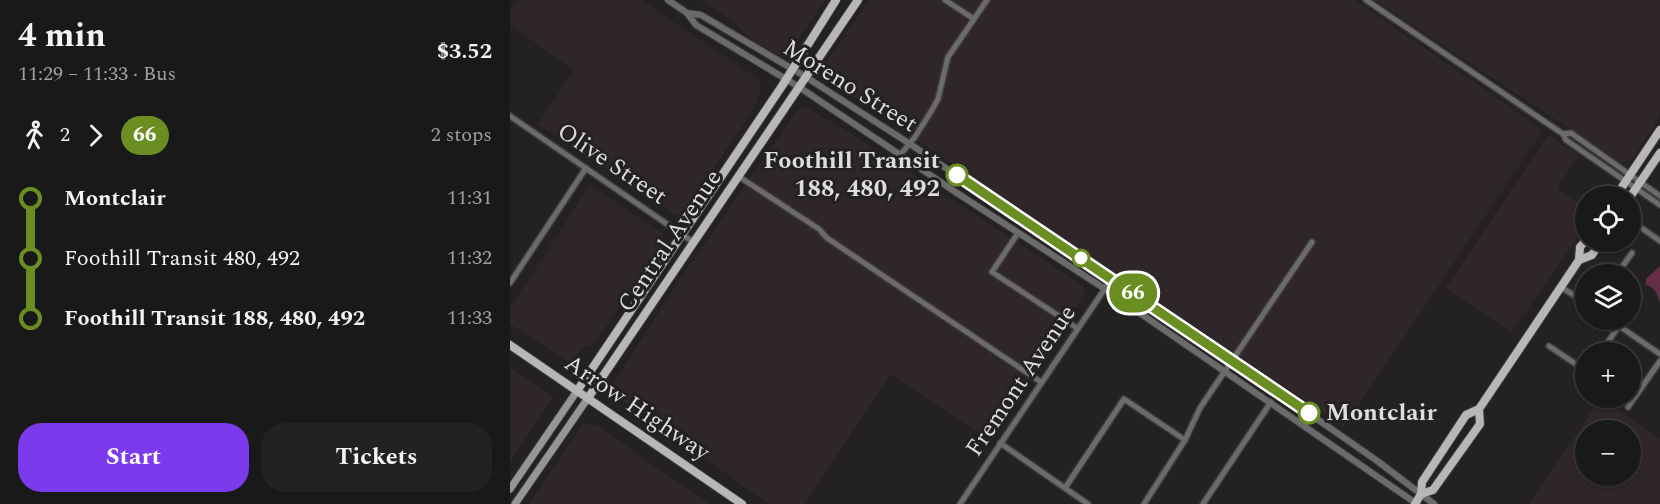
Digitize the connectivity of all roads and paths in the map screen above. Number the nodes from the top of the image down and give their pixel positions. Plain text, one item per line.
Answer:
1 (668, 0) edge
2 (836, 0) edge
3 (858, 0) edge
4 (945, 0) edge
5 (987, 0) edge
6 (1366, 0) edge
7 (687, 13) junction
8 (974, 19) junction
9 (792, 70) junction
10 (806, 77) junction
11 (787, 80) junction
12 (799, 87) junction
13 (510, 116) edge
14 (1660, 130) edge
15 (910, 144) junction
16 (1660, 153) edge
17 (900, 155) junction
18 (586, 168) junction
19 (738, 176) junction
20 (1628, 178) junction
21 (1638, 185) junction
22 (1623, 186) edge
23 (1660, 196) edge
24 (1660, 206) edge
25 (1641, 228) edge
26 (1018, 233) junction
27 (682, 234) junction
28 (1660, 241) edge
29 (693, 242) junction
30 (1312, 242) dead end
31 (1580, 252) edge
32 (1594, 252) edge
33 (1632, 253) dead end
34 (1579, 260) junction
35 (1624, 264) edge
36 (1112, 278) junction
37 (510, 283) edge
38 (1561, 286) junction
39 (1105, 289) junction
40 (1575, 296) edge
41 (1077, 328) junction
42 (1625, 330) edge
43 (510, 345) edge
44 (1549, 346) dead end
45 (1660, 354) edge
46 (1232, 360) junction
47 (1660, 361) edge
48 (1575, 364) edge
49 (1225, 370) junction
50 (1041, 382) junction
51 (1641, 388) edge
52 (577, 391) junction
53 (588, 398) junction
54 (1271, 402) junction
55 (1479, 409) junction
56 (1185, 440) junction
57 (1000, 443) junction
58 (1065, 488) junction
59 (510, 489) edge
60 (1421, 494) junction
61 (515, 504) edge
62 (742, 504) edge
63 (960, 504) edge
64 (1088, 504) edge
65 (1144, 504) edge
66 (1203, 504) edge
67 (1416, 504) edge
68 (1434, 504) edge

1 - 7 street, Moreno Street
2 - 9 main road, Central Avenue
3 - 10 main road, Central Avenue
4 - 8 street
5 - 8 street
6 - 20 street
7 - 9 street, Moreno Street
7 - 11 street, Moreno Street
8 - 15 street
9 - 10 street, Moreno Street
9 - 11 main road, Central Avenue
10 - 12 main road, Central Avenue
10 - 15 street, Moreno Street
11 - 12 street, Moreno Street
11 - 27 main road, Central Avenue
12 - 17 street, Moreno Street
12 - 19 main road, Central Avenue
13 - 18 street, Olive Street
14 - 20 main road
15 - 17 street
15 - 36 street, Moreno Street
16 - 21 main road
17 - 26 street, Moreno Street
18 - 27 street, Olive Street
18 - 37 street
19 - 29 main road, Central Avenue
19 - 50 street
20 - 21 street
20 - 22 main road
21 - 23 street
21 - 24 street
25 - 28 street
26 - 39 street, Moreno Street
26 - 41 street
27 - 29 street, Olive Street
27 - 52 main road, Central Avenue
29 - 53 main road, Central Avenue
30 - 46 street
31 - 34 main road
32 - 34 main road
33 - 35 street
34 - 38 main road
36 - 39 street, Fremont Avenue
36 - 46 street, Moreno Street
38 - 40 street
38 - 55 main road
39 - 41 street, Fremont Avenue
39 - 49 street, Moreno Street
41 - 50 street, Fremont Avenue
42 - 45 street
43 - 52 main road, Arrow Highway
44 - 48 street
46 - 49 street
46 - 60 street, Moreno Street
47 - 51 street
49 - 54 street, Moreno Street
49 - 56 street
50 - 57 street, Fremont Avenue
52 - 53 main road, Arrow Highway
52 - 59 main road, Central Avenue
53 - 61 main road, Central Avenue
53 - 62 main road, Arrow Highway
54 - 66 street
54 - 67 street, Moreno Street
55 - 60 main road
55 - 60 main road
56 - 58 street
56 - 65 street
57 - 58 street
57 - 63 street, Fremont Avenue
58 - 64 street
60 - 67 main road
60 - 68 street, Moreno Street

